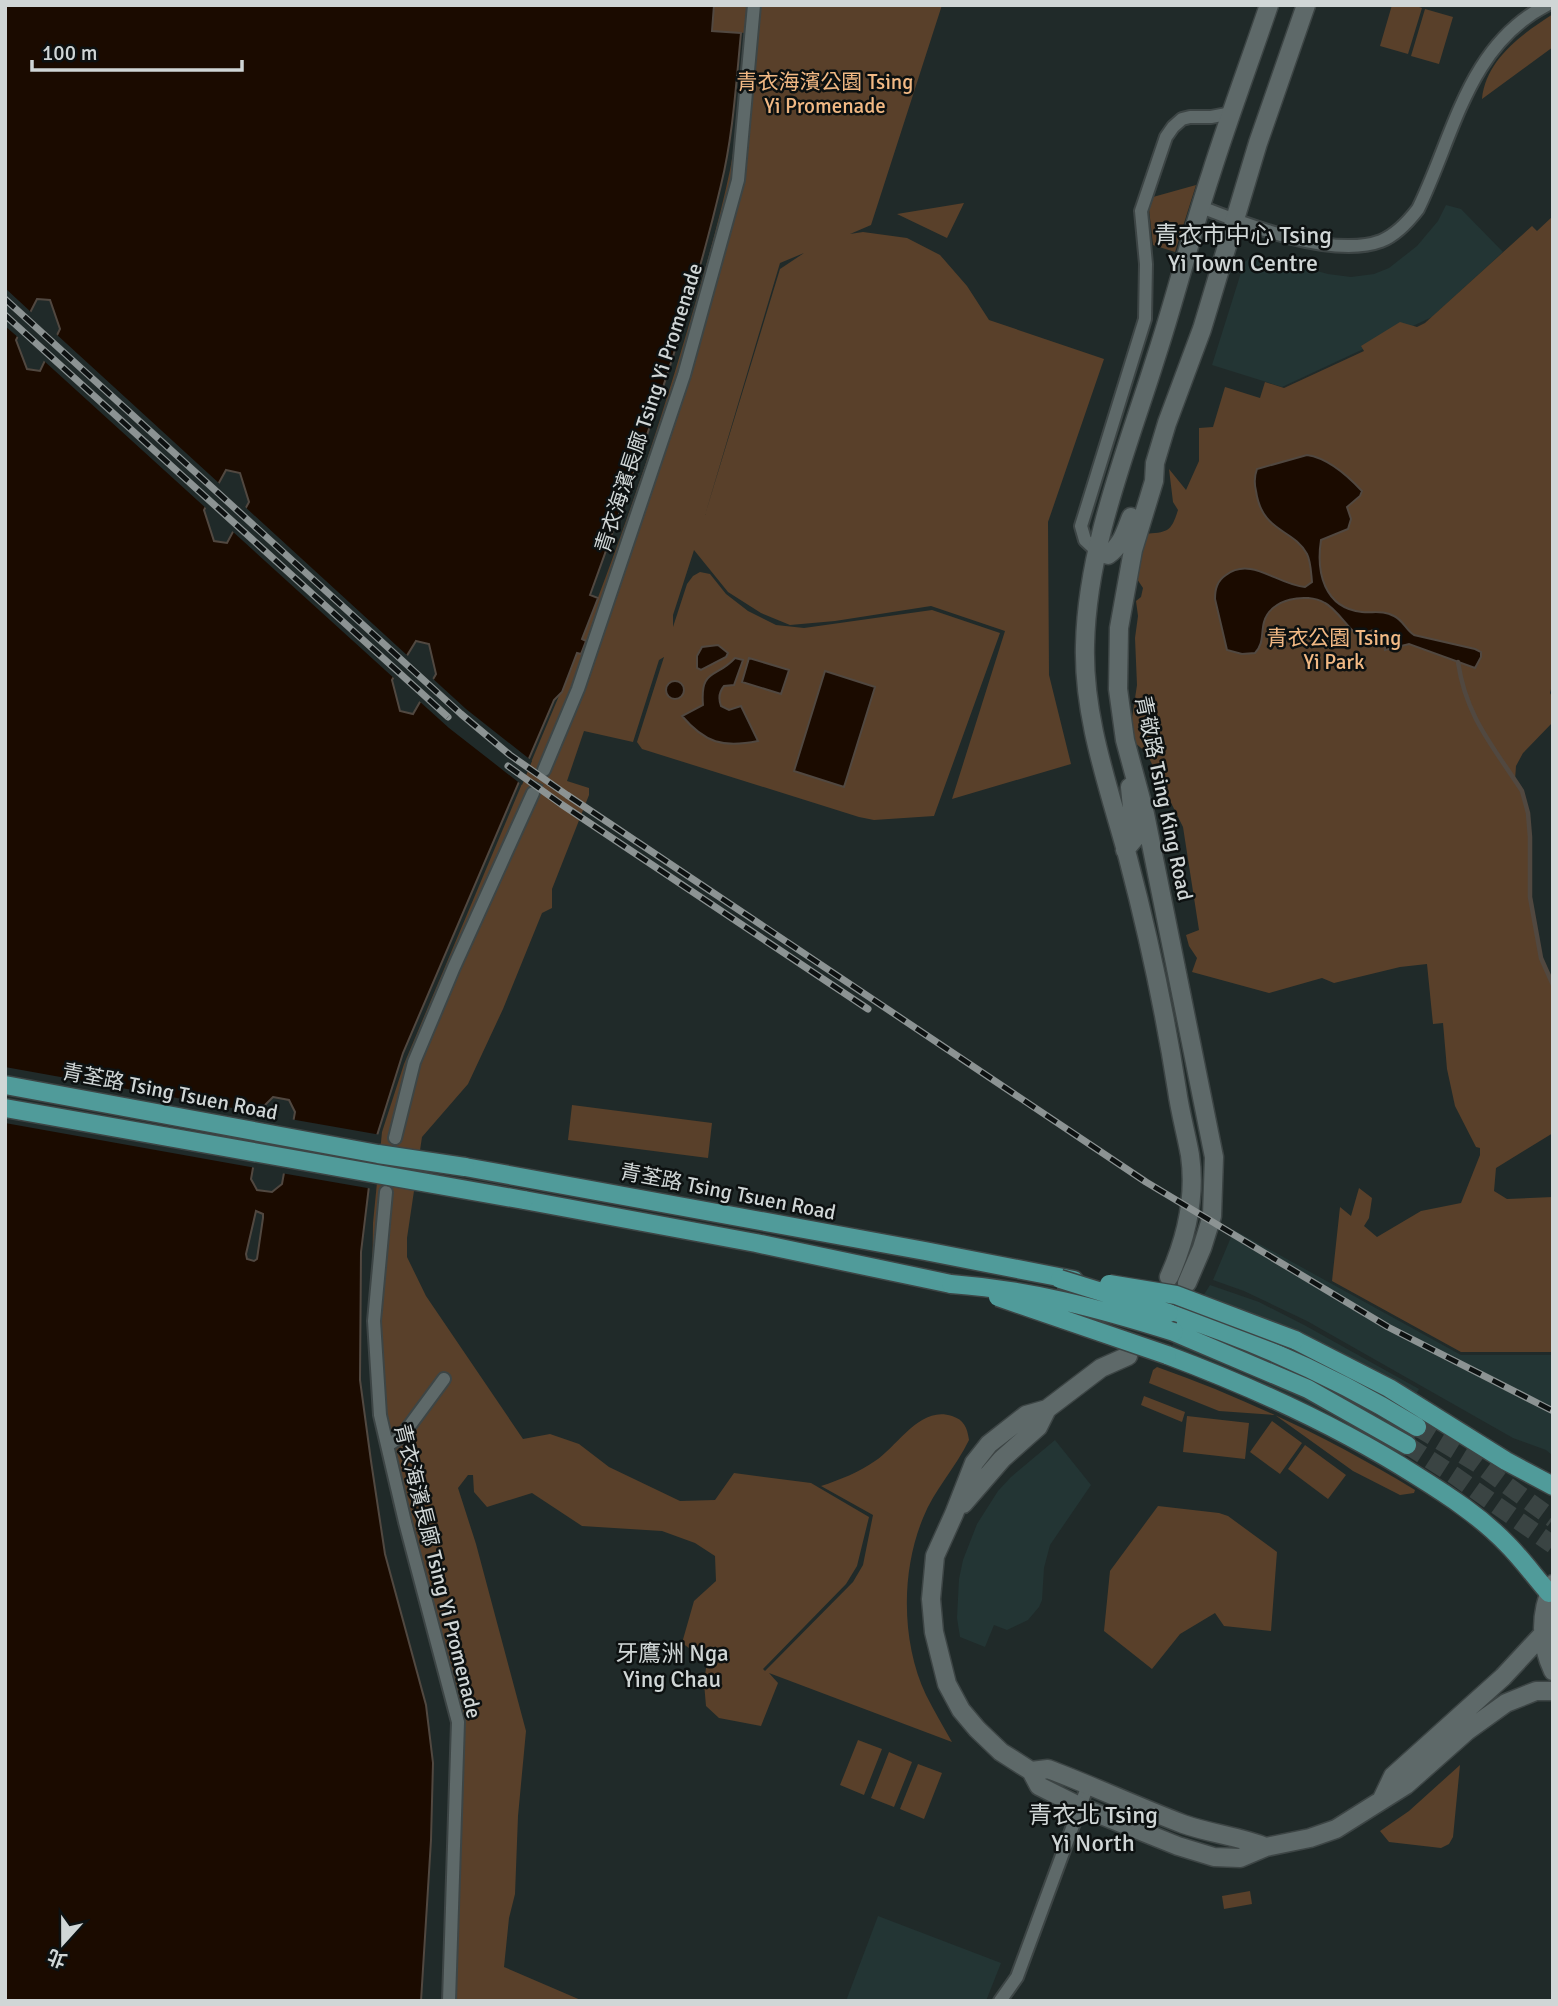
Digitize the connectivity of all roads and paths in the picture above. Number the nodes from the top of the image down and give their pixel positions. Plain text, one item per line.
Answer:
1 (754, 5) edge
2 (1269, 5) edge
3 (1306, 5) edge
4 (1547, 5) edge
5 (1232, 113) junction
6 (1201, 207) junction
7 (1234, 220) junction
8 (1155, 463) junction
9 (1098, 552) junction
10 (544, 770) tunnel mouth
11 (533, 793) tunnel mouth
12 (1133, 841) junction
13 (5, 1085) edge
14 (1198, 1086) junction
15 (5, 1108) edge
16 (1183, 1121) junction
17 (395, 1138) dead end
18 (386, 1192) dead end
19 (1169, 1277) dead end
20 (1060, 1279) junction
21 (1187, 1283) dead end
22 (951, 1284) junction
23 (1123, 1351) dead end
24 (444, 1379) dead end
25 (1418, 1427) tunnel mouth
26 (388, 1445) junction
27 (1408, 1445) tunnel mouth
28 (1553, 1486) edge
29 (1551, 1589) edge
30 (1542, 1635) junction
31 (1553, 1671) edge
32 (1553, 1691) edge
33 (1031, 1771) junction
34 (1088, 1785) junction
35 (1382, 1799) junction
36 (1081, 1807) junction
37 (1266, 1847) junction
38 (449, 2001) edge
39 (1000, 2001) edge

1 - 10 street, 青衣海濱長廊 Tsing Yi Promenade
2 - 5 main road, 青敬路 Tsing King Road
3 - 7 main road, 青敬路 Tsing King Road
4 - 7 street
5 - 6 main road, 青敬路 Tsing King Road
5 - 9 street
6 - 7 street
6 - 9 main road, 青敬路 Tsing King Road
7 - 8 main road, 青敬路 Tsing King Road
8 - 9 main road
8 - 12 main road, 青敬路 Tsing King Road
9 - 12 main road, 青敬路 Tsing King Road
11 - 17 street
12 - 14 main road, 青敬路 Tsing King Road
12 - 16 main road, 青敬路 Tsing King Road
13 - 20 main road, 青荃路 Tsing Tsuen Road, bridge
14 - 16 main road
14 - 21 main road, 青敬路 Tsing King Road
15 - 22 main road, 青荃路 Tsing Tsuen Road, bridge
16 - 19 main road, 青敬路 Tsing King Road
18 - 26 street, 青衣海濱長廊 Tsing Yi Promenade
20 - 25 main road, 青荃路 Tsing Tsuen Road, bridge
20 - 28 main road, bridge
22 - 27 main road, 青荃路 Tsing Tsuen Road, bridge
22 - 29 main road, bridge
23 - 33 main road
24 - 26 street
26 - 38 street, 青衣海濱長廊 Tsing Yi Promenade
29 - 30 main road
30 - 31 main road
30 - 35 main road
32 - 35 main road
33 - 34 main road
33 - 36 main road
34 - 36 street
34 - 37 main road
35 - 37 main road
36 - 37 main road
36 - 39 street

